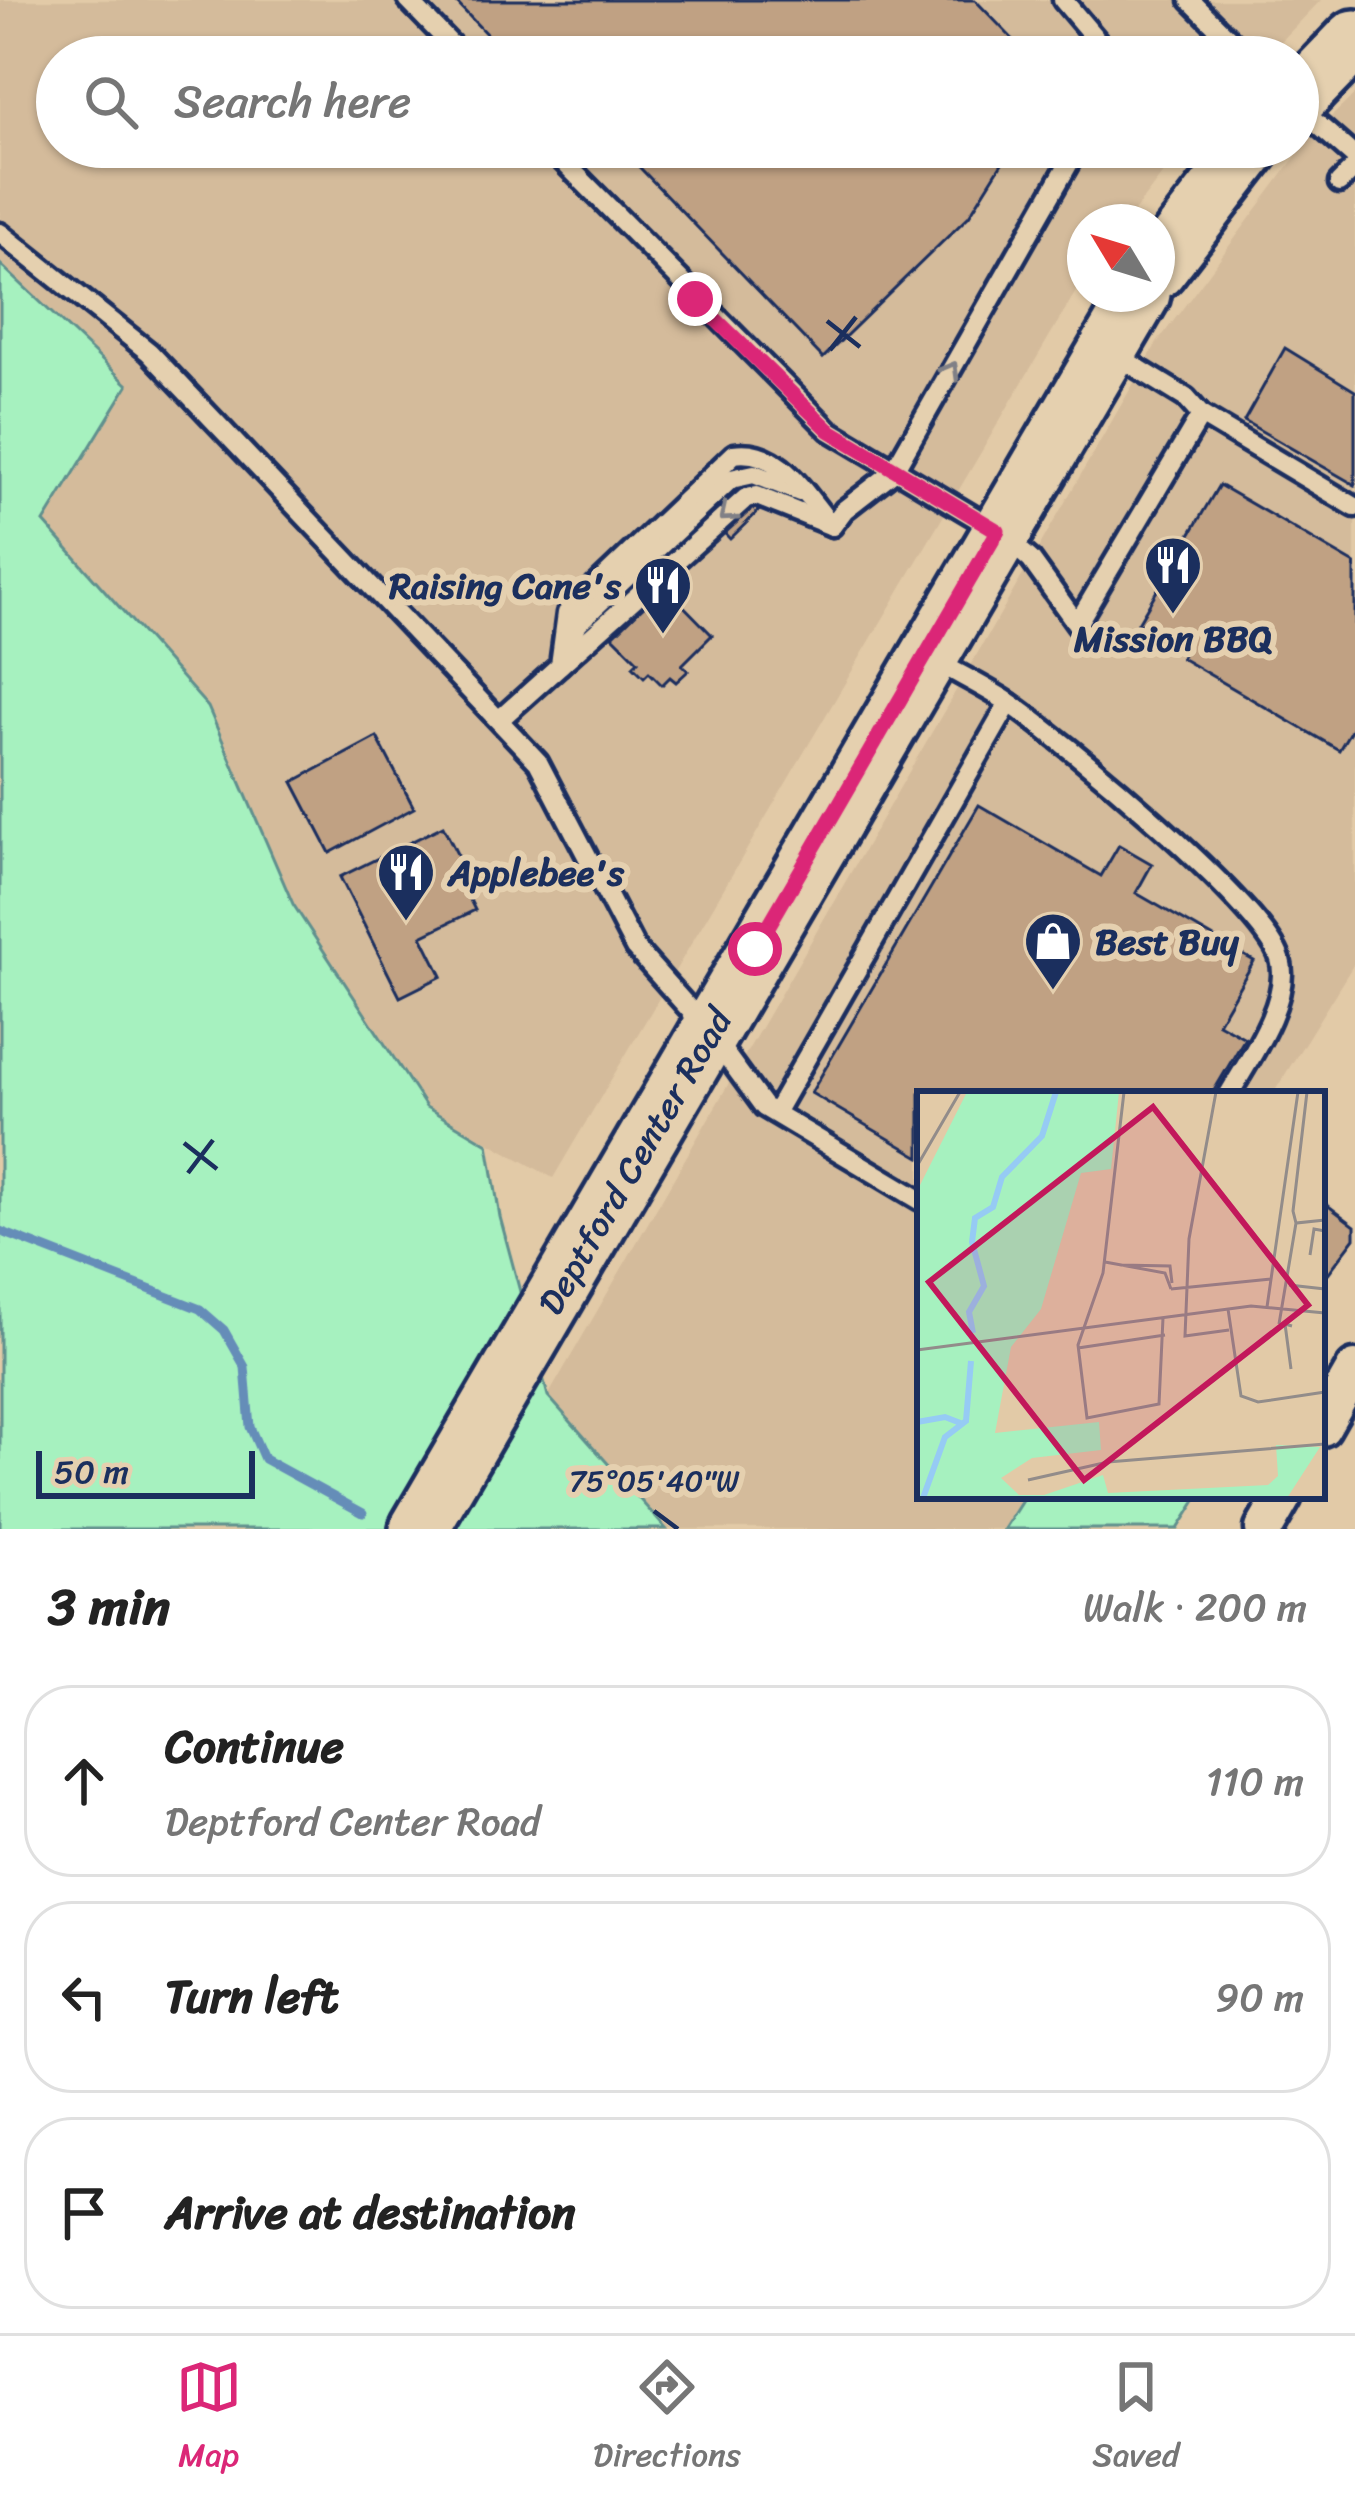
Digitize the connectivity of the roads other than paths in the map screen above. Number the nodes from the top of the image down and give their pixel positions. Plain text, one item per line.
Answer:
1 (408, 0) edge
2 (1063, 0) edge
3 (1190, 0) edge
4 (1221, 0) edge
5 (1205, 15) junction
6 (443, 36) edge
7 (1093, 36) edge
8 (1226, 36) edge
9 (1355, 39) edge
10 (1319, 76) edge
11 (1319, 125) edge
12 (1355, 157) edge
13 (1355, 166) edge
14 (570, 168) edge
15 (1066, 168) edge
16 (1213, 168) edge
17 (1339, 183) dead end
18 (0, 232) edge
19 (1175, 237) edge
20 (1130, 312) edge
21 (1106, 350) junction
22 (1201, 416) junction
23 (893, 472) junction
24 (1355, 507) edge
25 (832, 526) junction
26 (998, 531) junction
27 (928, 656) junction
28 (560, 664) junction
29 (1009, 703) junction
30 (499, 720) junction
31 (707, 1029) junction
32 (1231, 1091) edge
33 (775, 1113) junction
34 (917, 1198) edge
35 (1355, 1369) edge
36 (1325, 1422) edge
37 (1280, 1499) edge
38 (418, 1529) edge
39 (1264, 1529) edge

1 - 6 lane
2 - 7 lane
3 - 5 lane
4 - 5 lane
5 - 8 lane
9 - 10 main road
11 - 12 lane
13 - 17 lane
14 - 23 lane
23 -> 15 lane
16 - 19 main road
18 - 30 lane
20 - 21 main road, Deptford Center Road
21 - 22 lane
21 - 26 main road, Deptford Center Road
22 - 24 lane
22 - 26 lane
23 - 25 lane
23 - 26 lane
25 -> 28 lane
25 - 28 lane
26 - 27 main road, Deptford Center Road
27 - 29 lane
27 - 31 main road, Deptford Center Road
28 - 30 lane
29 - 32 lane
29 - 33 lane
30 - 31 lane
31 - 33 lane
31 - 38 main road, Deptford Center Road
33 - 34 lane
35 - 36 street
37 - 39 street

